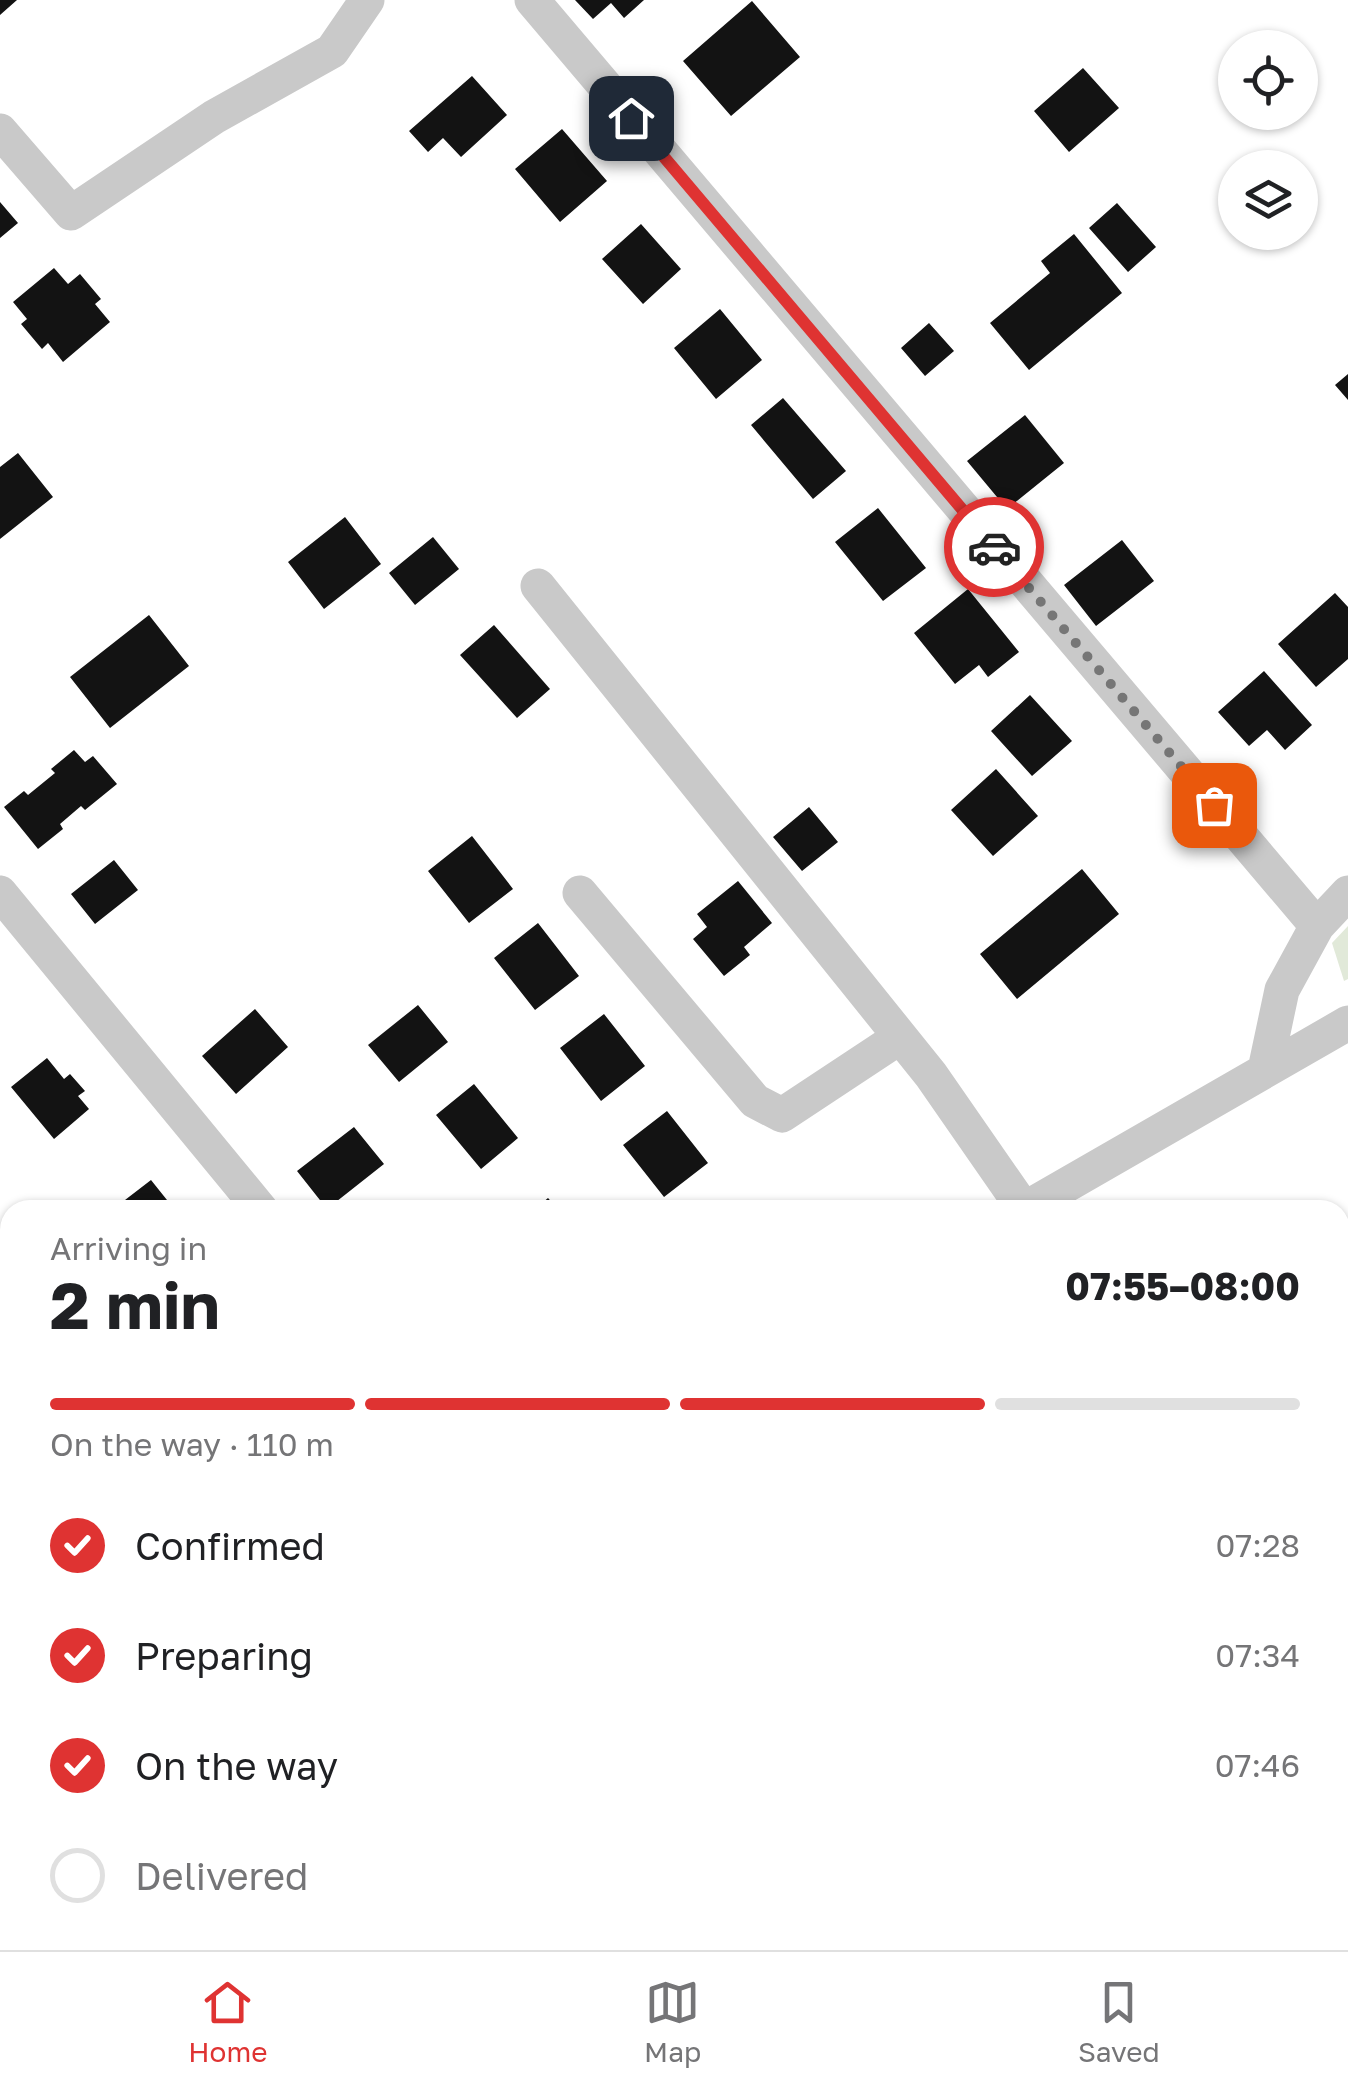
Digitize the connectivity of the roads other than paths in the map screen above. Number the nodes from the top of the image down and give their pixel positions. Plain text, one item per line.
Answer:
1 (367, 0) edge
2 (532, 0) edge
3 (0, 131) edge
4 (538, 586) dead end
5 (0, 893) edge
6 (580, 893) dead end
7 (1348, 893) edge
8 (1317, 926) junction
9 (1348, 1023) edge
10 (900, 1037) junction
11 (1265, 1070) junction
12 (253, 1200) edge
13 (1017, 1200) edge
14 (1041, 1200) edge

1 - 3 street
2 - 8 street
4 - 10 street
5 - 12 street
6 - 10 street
7 - 8 street
8 - 11 street
9 - 11 street
10 - 13 street
11 - 14 street

